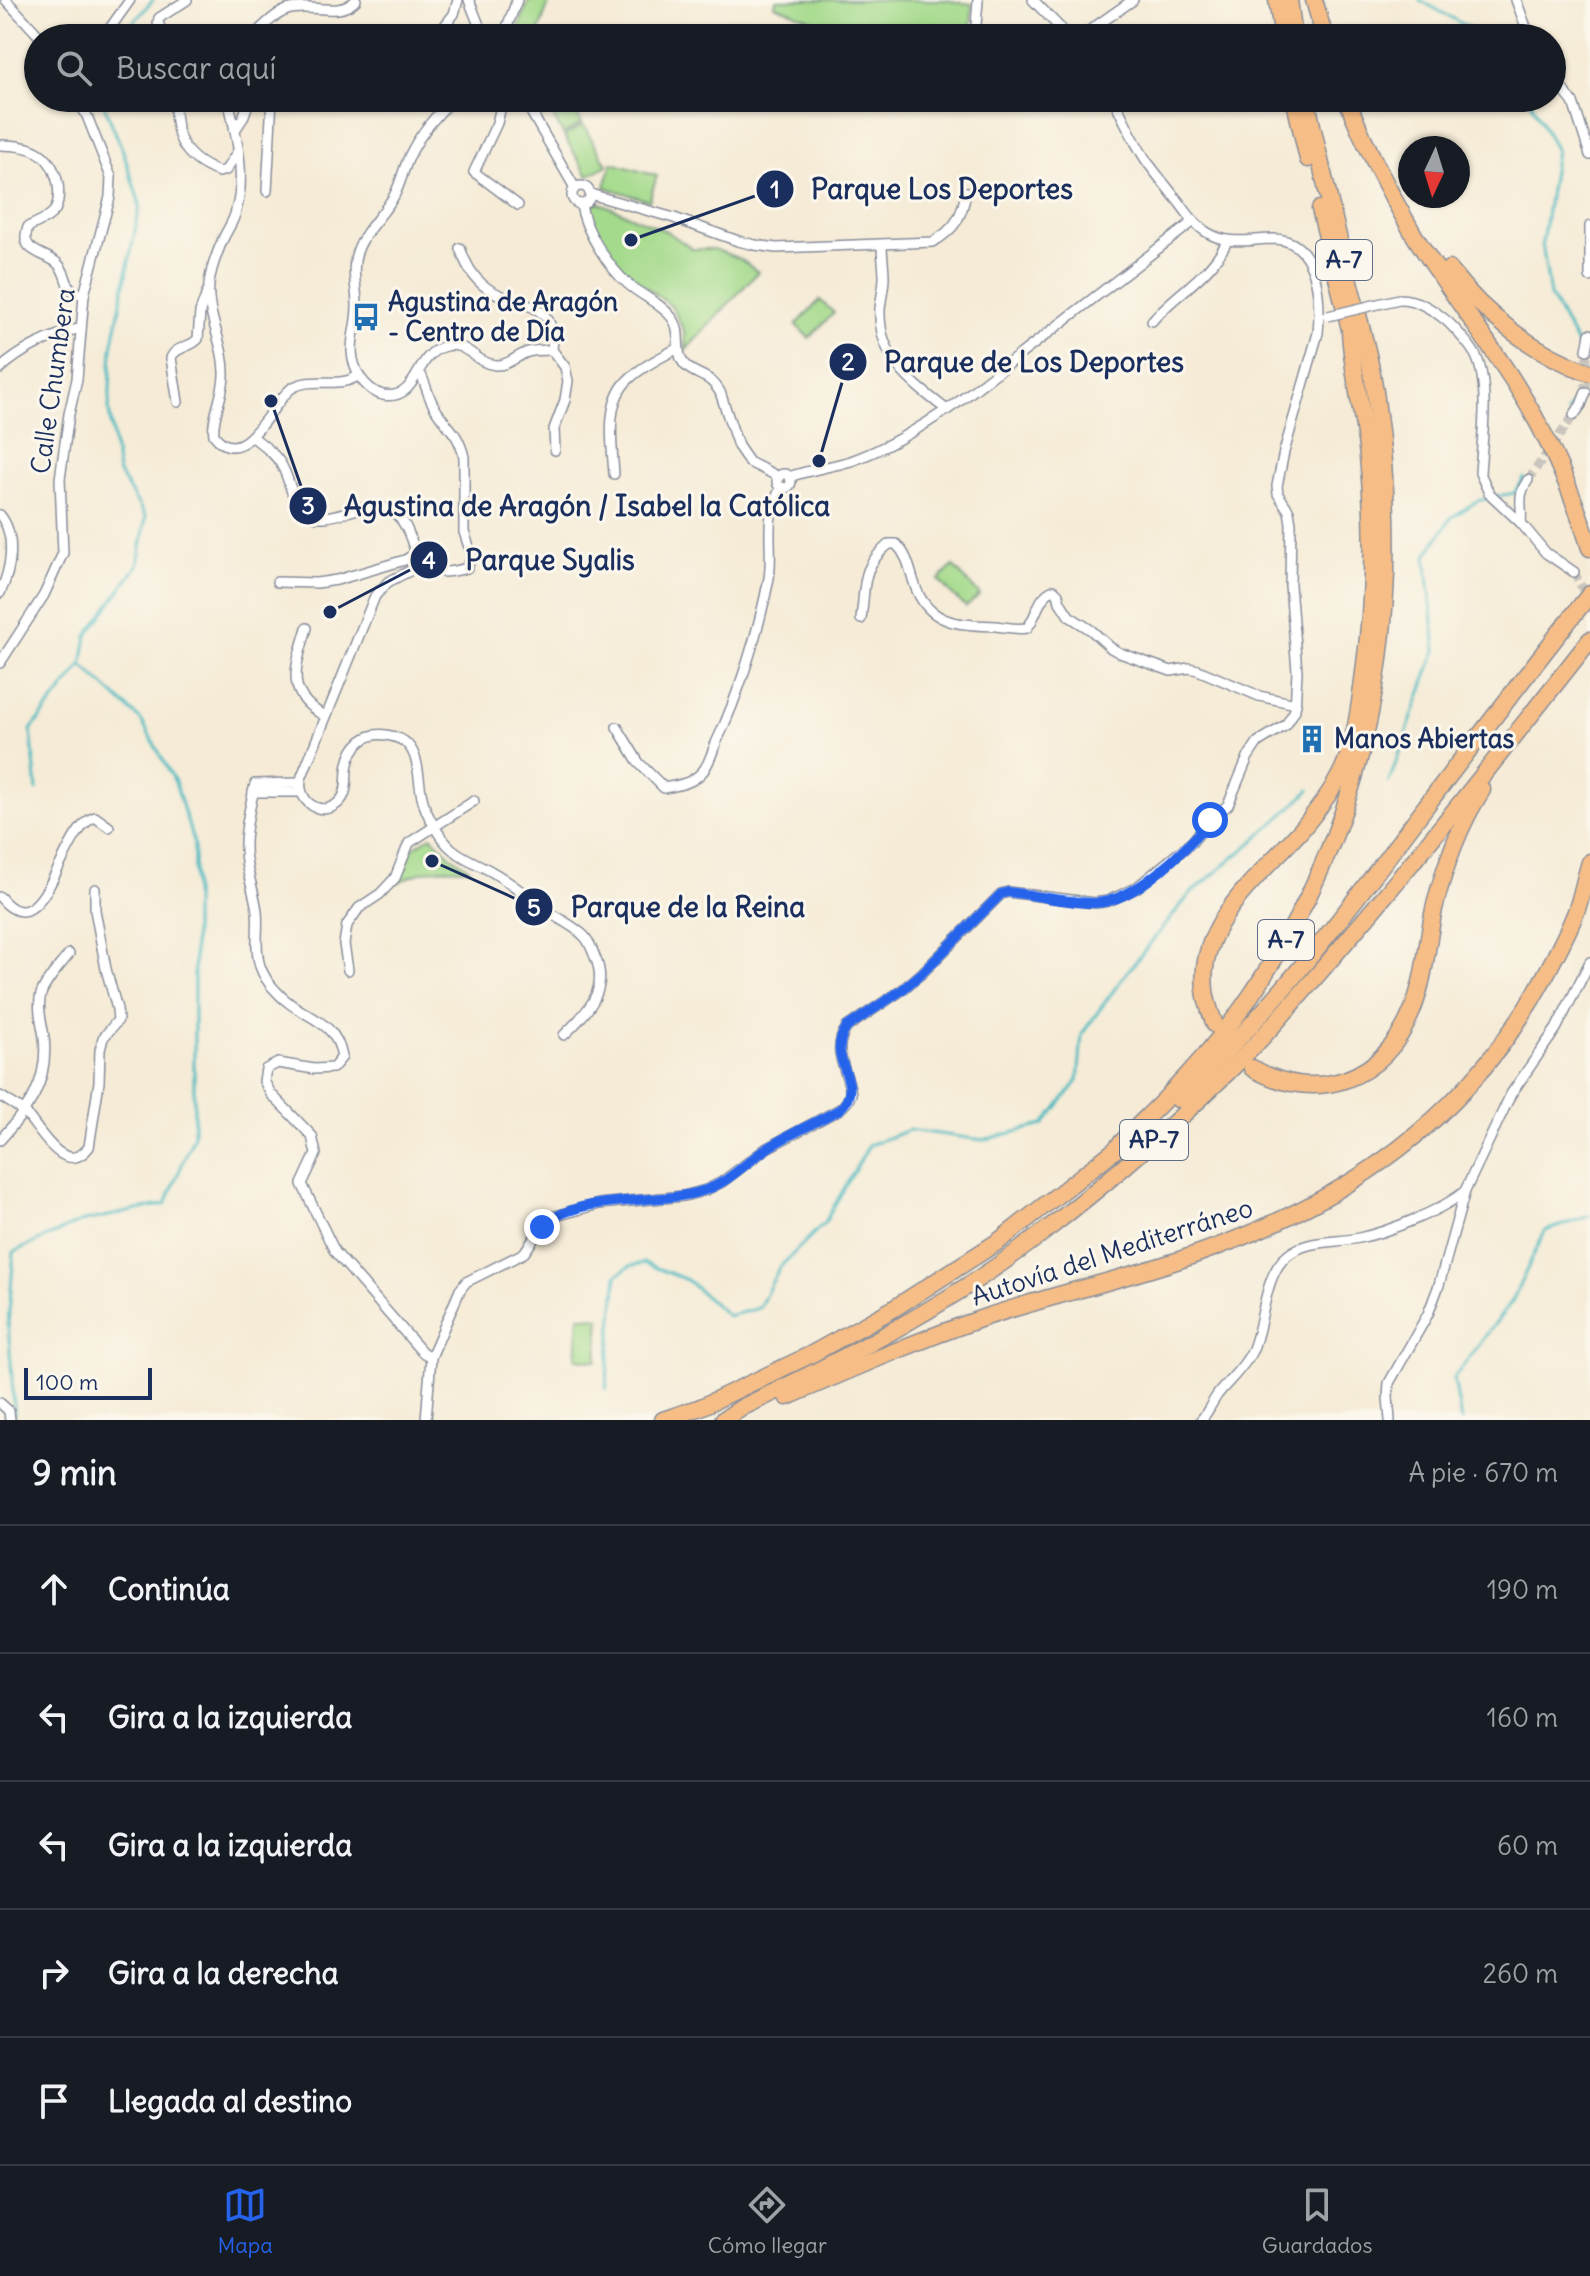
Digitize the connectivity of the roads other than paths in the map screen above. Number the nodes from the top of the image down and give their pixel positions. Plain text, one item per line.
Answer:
1 (6, 0) edge
2 (130, 0) edge
3 (187, 0) edge
4 (356, 0) edge
5 (458, 0) edge
6 (469, 0) edge
7 (517, 0) edge
8 (978, 0) edge
9 (1033, 0) edge
10 (1133, 0) edge
11 (1277, 0) edge
12 (1289, 0) edge
13 (1314, 0) edge
14 (1516, 0) edge
15 (30, 24) edge
16 (113, 24) edge
17 (158, 24) edge
18 (266, 24) edge
19 (446, 24) edge
20 (478, 24) edge
21 (508, 24) edge
22 (976, 24) edge
23 (1056, 24) edge
24 (1099, 24) edge
25 (1281, 24) edge
26 (1292, 24) edge
27 (1321, 24) edge
28 (1525, 24) edge
29 (1566, 94) edge
30 (85, 112) edge
31 (176, 112) edge
32 (231, 112) edge
33 (245, 112) edge
34 (271, 112) edge
35 (441, 112) edge
36 (500, 112) edge
37 (531, 112) edge
38 (1121, 112) edge
39 (1297, 112) edge
40 (1309, 112) edge
41 (1352, 112) edge
42 (235, 130) junction
43 (0, 145) edge
44 (239, 150) junction
45 (1590, 155) edge
46 (575, 188) junction
47 (267, 191) dead end
48 (966, 192) dead end
49 (590, 194) junction
50 (581, 204) junction
51 (518, 205) dead end
52 (1403, 212) junction
53 (1194, 221) junction
54 (1590, 226) edge
55 (1227, 241) junction
56 (882, 245) junction
57 (460, 248) dead end
58 (1590, 277) edge
59 (209, 287) junction
60 (84, 295) junction
61 (212, 310) junction
62 (200, 312) junction
63 (1324, 316) junction
64 (1152, 321) dead end
65 (81, 328) junction
66 (1350, 331) junction
67 (1590, 334) edge
68 (678, 348) junction
69 (552, 350) junction
70 (1587, 350) dead end
71 (0, 369) edge
72 (420, 373) junction
73 (1590, 373) edge
74 (359, 375) junction
75 (1586, 392) dead end
76 (178, 402) dead end
77 (947, 410) junction
78 (1574, 415) tunnel mouth
79 (1378, 422) junction
80 (253, 437) junction
81 (555, 450) dead end
82 (614, 474) dead end
83 (783, 480) junction
84 (1528, 480) tunnel mouth
85 (0, 515) edge
86 (1521, 523) junction
87 (1590, 548) edge
88 (415, 554) junction
89 (423, 564) junction
90 (1574, 572) tunnel mouth
91 (277, 582) dead end
92 (0, 593) edge
93 (1590, 594) edge
94 (861, 619) dead end
95 (307, 628) dead end
96 (1590, 640) edge
97 (0, 663) edge
98 (1296, 704) junction
99 (325, 716) junction
100 (617, 727) dead end
101 (1498, 757) junction
102 (300, 788) junction
103 (474, 801) dead end
104 (435, 826) junction
105 (109, 827) dead end
106 (1590, 862) edge
107 (1590, 887) edge
108 (95, 889) dead end
109 (0, 897) edge
110 (1578, 907) junction
111 (69, 954) dead end
112 (1590, 962) edge
113 (348, 970) dead end
114 (1215, 1025) dead end
115 (564, 1035) dead end
116 (1252, 1068) dead end
117 (0, 1096) edge
118 (25, 1112) junction
119 (0, 1140) edge
120 (1115, 1150) junction
121 (1465, 1191) junction
122 (431, 1357) junction
123 (0, 1403) edge
124 (10, 1420) edge
125 (426, 1420) edge
126 (663, 1420) edge
127 (724, 1420) edge
128 (1201, 1420) edge
129 (1390, 1420) edge

1 - 15 street
2 - 16 street
3 - 17 street
4 - 18 street
5 - 19 street
6 - 20 street
7 - 21 street
8 - 22 street
9 - 23 street
10 - 24 street
11 - 25 highway
12 - 26 highway
13 - 27 highway
14 - 28 street
29 - 45 street
30 - 60 street, Calle Chumbera
31 - 44 street
32 - 42 street
33 - 42 street
34 - 47 street
35 - 74 street
36 - 51 street
37 - 46 street
38 - 53 street
39 - 66 highway
40 - 79 highway, Autovía del Mediterráneo / A-7
41 - 52 highway
42 - 44 street
43 - 60 street
44 - 59 street
46 - 49 street
46 - 50 street
48 - 56 street
49 - 50 street
49 - 56 street
50 - 68 street
52 - 73 highway
52 - 87 highway
53 - 55 street
53 - 77 street
54 - 58 street
55 - 63 street
55 - 64 street
56 - 77 street
57 - 69 street
59 - 61 street
59 - 62 street
60 - 65 street, Calle Chumbera
61 - 62 street
61 - 80 street
62 - 76 street
63 - 86 street, bridge
63 - 98 street
65 - 71 street
65 - 97 street, Calle Chumbera
66 - 79 highway
66 - 114 highway
67 - 70 street
68 - 82 street
68 - 83 street
69 - 72 street
69 - 81 street
72 - 74 street
72 - 89 street
74 - 80 street
75 - 78 street
77 - 83 street
79 - 120 highway, Autovía del Mediterráneo / A-7
80 - 88 street
83 - 100 street
84 - 86 street
85 - 92 street
86 - 90 street
88 - 89 street
88 - 91 street
89 - 99 street
93 - 120 highway, AP-7
94 - 98 street
95 - 99 street
96 - 101 highway, AP-7
98 - 122 street
99 - 102 street
101 - 116 highway
101 - 127 highway, AP-7
102 - 104 street
102 - 122 street
103 - 104 street
104 - 113 street
104 - 115 street
105 - 109 street
106 - 110 highway, Autovía del Mediterráneo
107 - 110 highway
108 - 118 street
110 - 127 highway, Autovía del Mediterráneo
111 - 118 street
112 - 121 street
117 - 118 street
118 - 119 street
120 - 126 highway, Autovía del Mediterráneo / A-7
121 - 128 street
121 - 129 street
122 - 125 street
123 - 124 street

